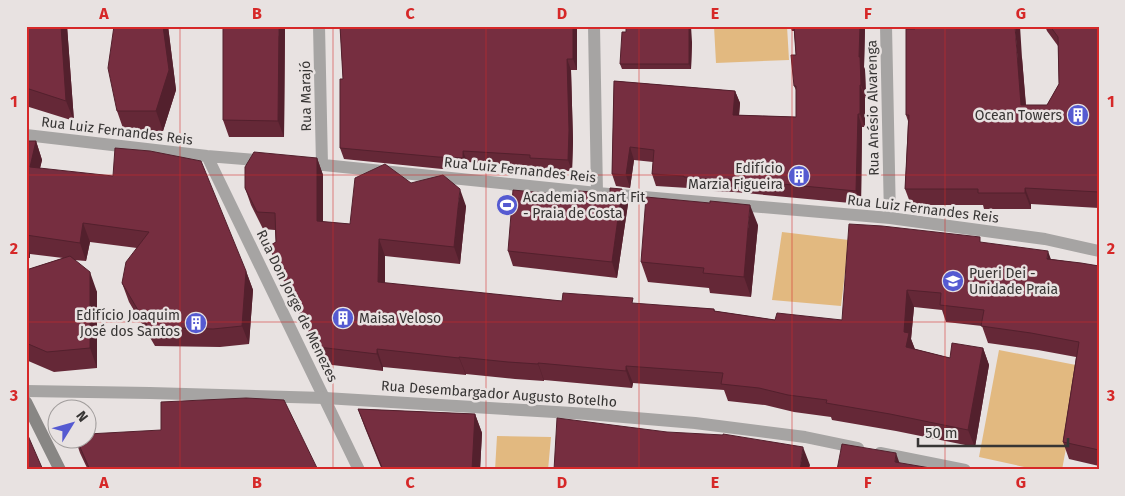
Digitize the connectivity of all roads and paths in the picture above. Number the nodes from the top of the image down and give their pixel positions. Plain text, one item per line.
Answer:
1 (319, 26) edge
2 (594, 26) edge
3 (886, 26) edge
4 (26, 135) edge
5 (207, 156) junction
6 (322, 165) junction
7 (597, 193) junction
8 (890, 218) junction
9 (1099, 251) edge
10 (26, 391) edge
11 (325, 398) junction
12 (26, 402) edge
13 (60, 470) edge
14 (359, 470) edge
15 (965, 470) edge

1 - 6 street, Rua Marajó
2 - 7 street
3 - 8 street, Rua Anésio Alvarenga
4 - 5 street, Rua Luiz Fernandes Reis
5 - 6 street, Rua Luiz Fernandes Reis
5 - 11 street, Rua Don Jorge de Menezes
6 - 7 street, Rua Luiz Fernandes Reis
7 - 8 street, Rua Luiz Fernandes Reis
8 - 9 street, Rua Luiz Fernandes Reis
10 - 11 street, Rua Desembargador Augusto Botelho
11 - 14 street, Rua Don Jorge de Menezes
11 - 15 street, Rua Desembargador Augusto Botelho
12 - 13 main road

